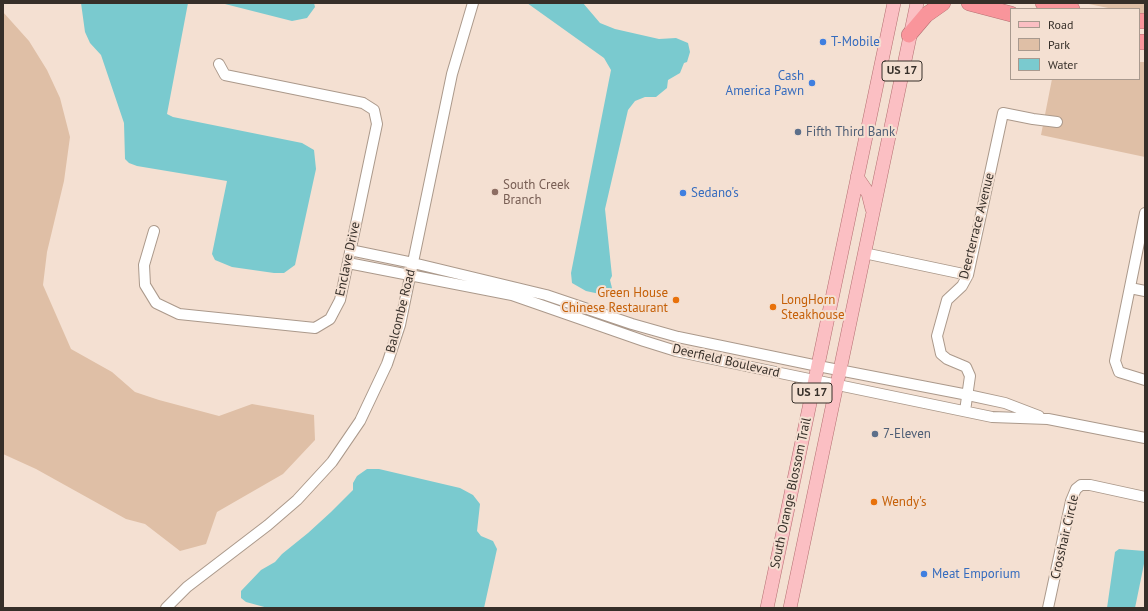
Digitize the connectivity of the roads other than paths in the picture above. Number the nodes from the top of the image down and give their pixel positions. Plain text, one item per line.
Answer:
1 (473, 3) edge
2 (894, 3) edge
3 (917, 3) edge
4 (943, 3) edge
5 (969, 3) edge
6 (1010, 14) edge
7 (909, 35) junction
8 (219, 64) dead end
9 (1057, 122) dead end
10 (857, 177) junction
11 (873, 213) junction
12 (1145, 213) edge
13 (154, 231) dead end
14 (350, 250) junction
15 (864, 253) junction
16 (413, 262) junction
17 (348, 263) junction
18 (410, 275) junction
19 (968, 275) junction
20 (1130, 288) junction
21 (1145, 291) edge
22 (678, 337) junction
23 (676, 351) junction
24 (818, 366) junction
25 (840, 370) junction
26 (815, 380) junction
27 (1145, 380) edge
28 (837, 384) junction
29 (968, 395) junction
30 (965, 411) junction
31 (1048, 419) junction
32 (1145, 438) edge
33 (1145, 496) edge
34 (166, 608) edge
35 (767, 608) edge
36 (790, 608) edge
37 (1048, 608) edge

1 - 16 street, Balcombe Road
2 - 10 main road, South Orange Blossom Trail / US 17
3 - 7 main road, South Orange Blossom Trail / US 17
4 - 7 highway
5 - 6 highway
7 - 11 main road, South Orange Blossom Trail / US 17
8 - 14 street, Enclave Drive
9 - 19 street, Deerterrace Avenue
10 - 11 main road
10 - 24 main road, South Orange Blossom Trail / US 17
11 - 15 main road, South Orange Blossom Trail / US 17
12 - 20 street
13 - 17 street, Enclave Drive
14 - 16 street, Deerfield Boulevard
14 - 17 street, Enclave Drive
15 - 19 street
15 - 25 main road, South Orange Blossom Trail / US 17
16 - 18 street, Balcombe Road
16 - 22 street, Deerfield Boulevard
17 - 18 street, Deerfield Boulevard
18 - 23 street, Deerfield Boulevard
18 - 34 street, Balcombe Road
19 - 29 street, Deerterrace Avenue
20 - 21 street
20 - 27 street
22 - 23 street
22 - 24 street, Deerfield Boulevard
23 - 26 street, Deerfield Boulevard
24 - 25 street, Deerfield Boulevard
24 - 26 main road, South Orange Blossom Trail / US 17
25 - 28 main road, South Orange Blossom Trail / US 17
25 - 29 street, Deerfield Boulevard
26 - 28 street, Deerfield Boulevard
26 - 35 main road, South Orange Blossom Trail / US 17
28 - 30 street, Deerfield Boulevard
28 - 36 main road, South Orange Blossom Trail / US 17
29 - 30 street, Deerterrace Avenue
29 - 31 street, Deerfield Boulevard
30 - 31 street, Deerfield Boulevard
31 - 32 street, Deerfield Boulevard
33 - 37 street, Crosshair Circle

